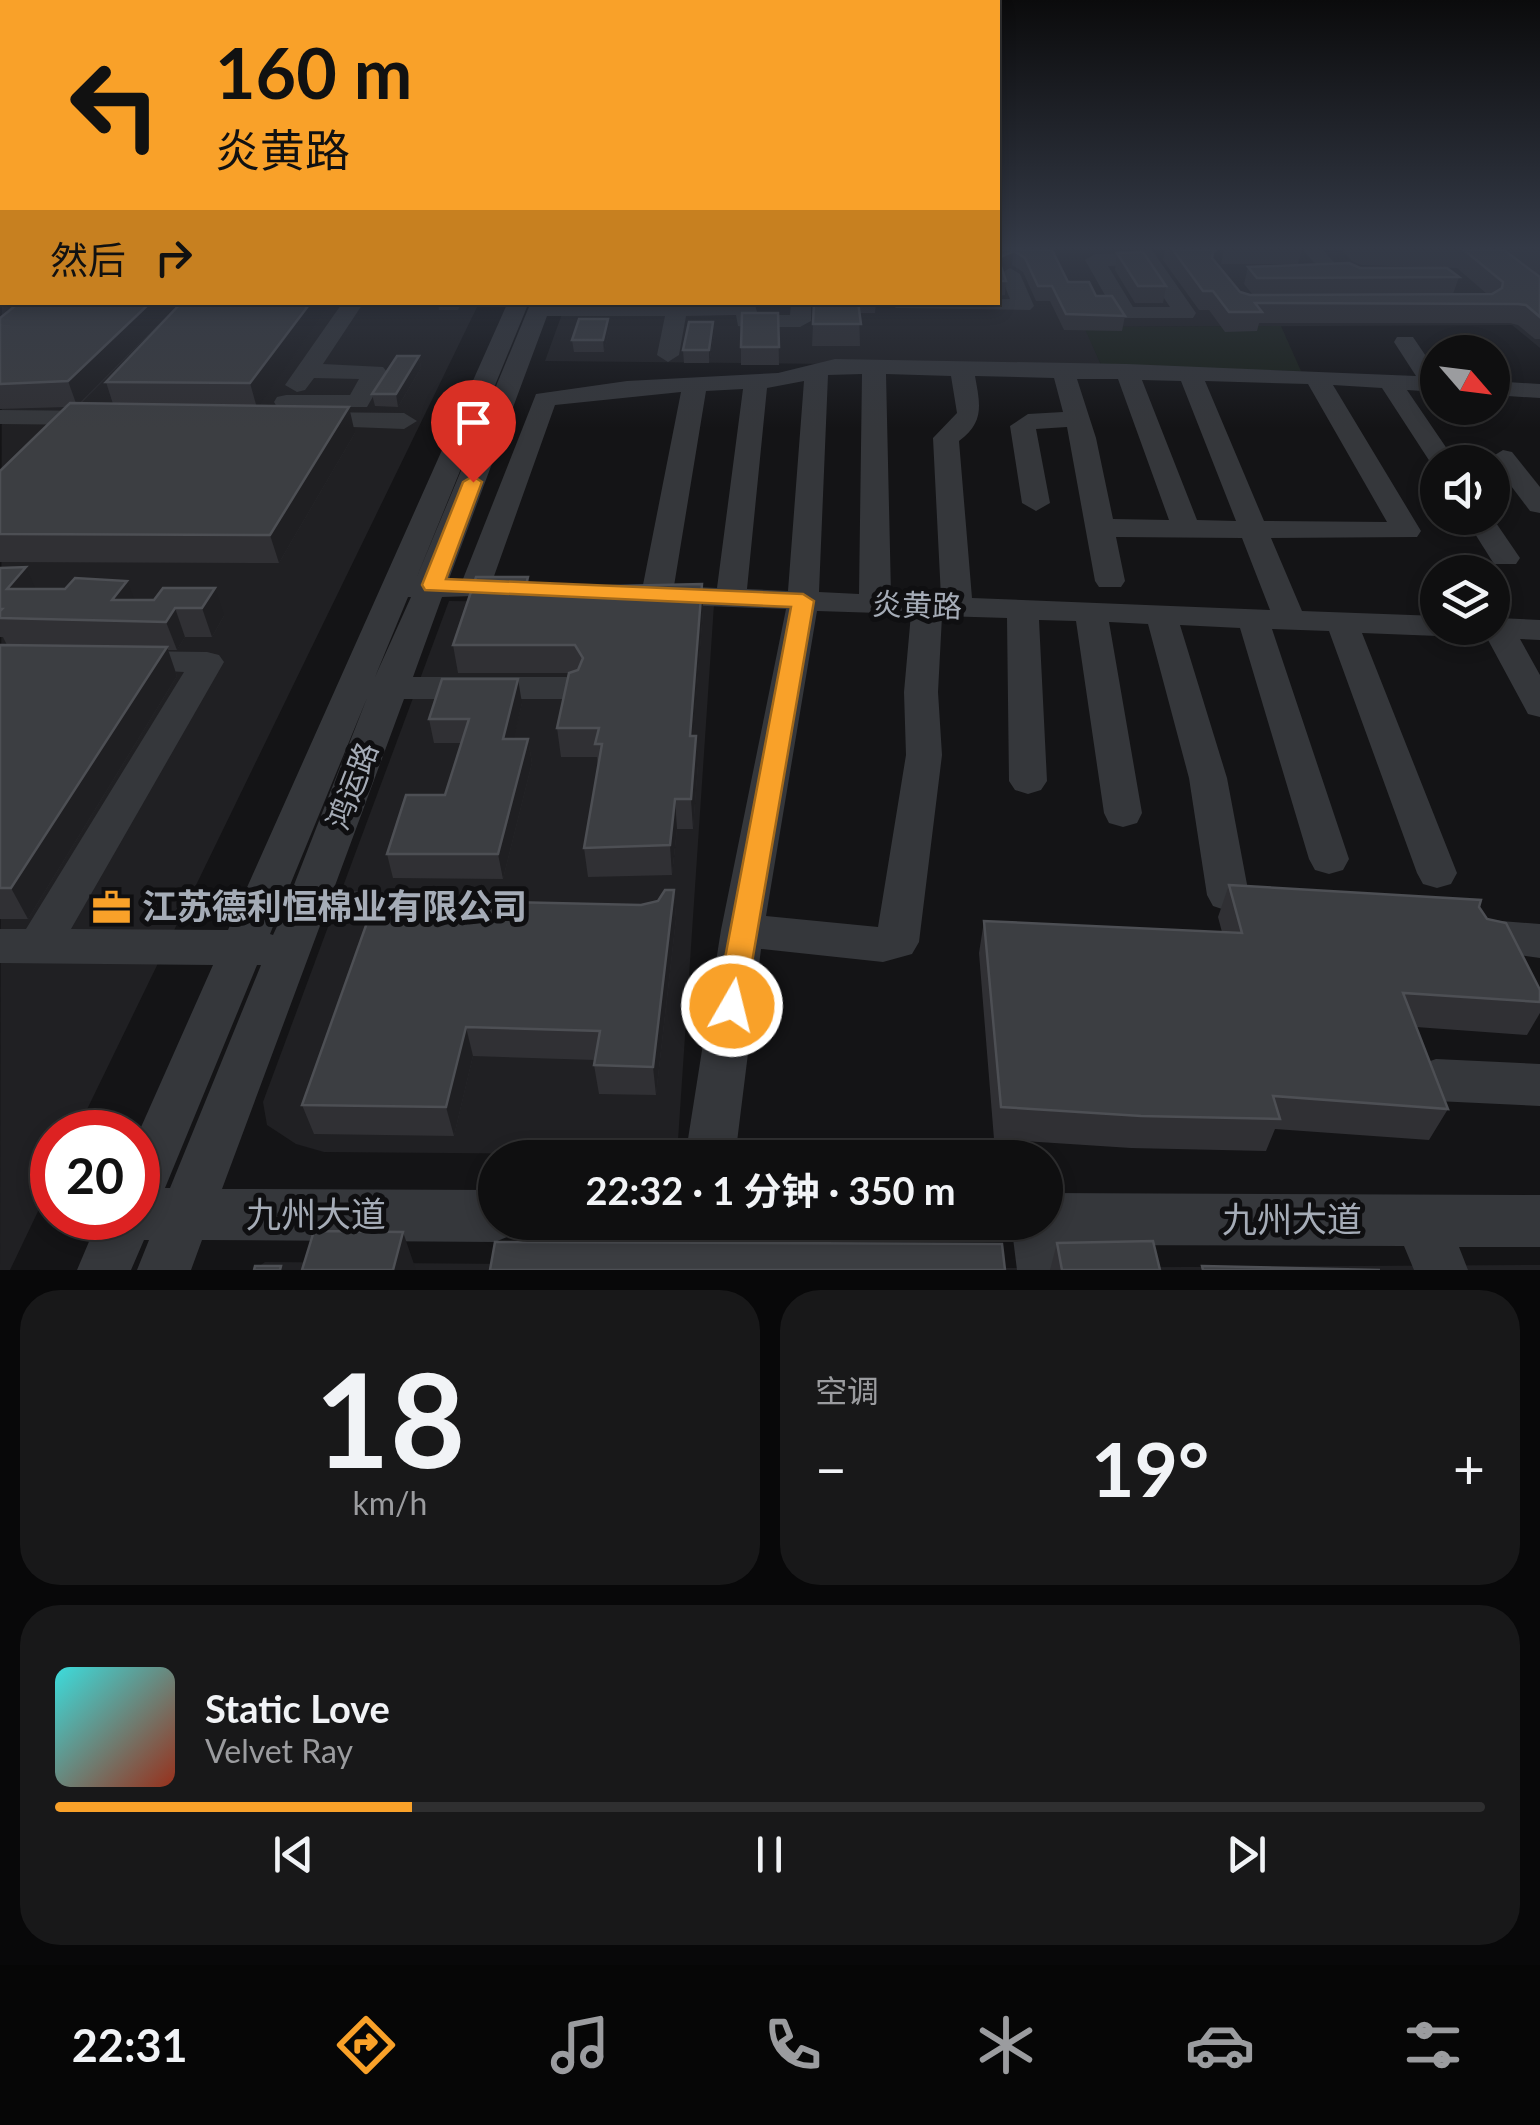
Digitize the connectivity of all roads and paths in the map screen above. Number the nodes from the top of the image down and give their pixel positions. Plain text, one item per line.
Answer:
1 (349, 309) edge
2 (532, 309) edge
3 (677, 309) edge
4 (748, 309) edge
5 (801, 309) edge
6 (1405, 342) dead end
7 (668, 355) dead end
8 (1420, 364) edge
9 (874, 366) junction
10 (817, 368) junction
11 (962, 369) junction
12 (1063, 370) junction
13 (306, 371) junction
14 (1126, 372) junction
15 (1190, 373) junction
16 (1316, 377) junction
17 (756, 382) junction
18 (1390, 382) junction
19 (695, 384) junction
20 (1420, 384) edge
21 (1510, 389) edge
22 (1540, 391) edge
23 (110, 392) edge
24 (286, 402) junction
25 (0, 417) edge
26 (86, 418) junction
27 (123, 418) edge
28 (1078, 420) junction
29 (404, 421) dead end
30 (1432, 445) edge
31 (1510, 467) edge
32 (1036, 502) dead end
33 (1540, 505) edge
34 (1103, 528) junction
35 (1186, 528) junction
36 (1257, 537) junction
37 (1330, 551) dead end
38 (1110, 581) dead end
39 (415, 586) junction
40 (475, 587) junction
41 (530, 589) edge
42 (620, 593) edge
43 (657, 594) junction
44 (731, 598) junction
45 (803, 601) junction
46 (942, 603) junction
47 (875, 604) junction
48 (1024, 610) junction
49 (1091, 613) junction
50 (1161, 615) junction
51 (1253, 619) junction
52 (1290, 620) junction
53 (1342, 622) junction
54 (1420, 625) edge
55 (1510, 629) edge
56 (1540, 630) edge
57 (1498, 645) edge
58 (94, 660) edge
59 (354, 688) junction
60 (392, 688) junction
61 (566, 688) edge
62 (1540, 706) edge
63 (1028, 781) dead end
64 (1123, 813) dead end
65 (1329, 860) dead end
66 (1438, 873) dead end
67 (1228, 895) edge
68 (259, 906) junction
69 (306, 906) junction
70 (489, 911) edge
71 (742, 930) junction
72 (1488, 937) edge
73 (1540, 941) edge
74 (19, 947) edge
75 (242, 948) junction
76 (290, 948) junction
77 (1436, 1080) edge
78 (1540, 1084) edge
79 (160, 1140) edge
80 (713, 1140) edge
81 (162, 1214) edge
82 (478, 1216) edge
83 (1063, 1219) edge
84 (1421, 1221) junction
85 (1540, 1221) edge
86 (117, 1240) edge
87 (1040, 1240) edge
88 (104, 1270) edge
89 (164, 1270) edge
90 (1044, 1270) edge
91 (1441, 1270) edge

1 - 13 street
2 - 39 street, 鸿运路
3 - 7 street
4 - 5 street
6 - 8 street
9 - 10 street
9 - 11 street
9 - 47 street
10 - 17 street
10 - 45 street
11 - 12 street
11 - 46 street
12 - 14 street
12 - 28 street
13 - 24 street
13 - 24 street
14 - 15 street
14 - 35 street
15 - 16 street
15 - 36 street
16 - 18 street
16 - 36 street
17 - 19 street
17 - 44 street
18 - 20 street
18 - 30 street
19 - 40 street
19 - 43 street
21 - 22 street
23 - 26 street
24 - 29 street
25 - 26 street
26 - 27 street
28 - 32 street
28 - 34 street
31 - 33 street
34 - 35 street
34 - 38 street
35 - 36 street
36 - 37 street
36 - 52 street
39 - 40 street
39 - 59 street, 鸿运路
39 - 60 street, 鸿运路
40 - 41 street
42 - 43 street, 炎黄路
43 - 44 street, 炎黄路
44 - 45 street, 炎黄路
45 - 47 street, 炎黄路
45 - 71 street
46 - 47 street, 炎黄路
46 - 48 street, 炎黄路
46 - 71 street
48 - 49 street, 炎黄路
48 - 63 street
49 - 50 street, 炎黄路
49 - 64 street
50 - 51 street, 炎黄路
50 - 67 street
51 - 52 street, 炎黄路
51 - 65 street
52 - 53 street, 炎黄路
53 - 54 street, 炎黄路
53 - 66 street
55 - 56 street
57 - 62 street
58 - 74 street
59 - 60 street
59 - 68 street, 鸿运路
60 - 61 street
60 - 69 street, 鸿运路
68 - 69 street
68 - 75 street, 鸿运路
69 - 70 street
69 - 76 street, 鸿运路
71 - 80 street
72 - 73 street
74 - 75 street
75 - 76 street
75 - 79 street, 鸿运路
76 - 81 street, 鸿运路
77 - 78 street
81 - 82 street, 九州大道
81 - 89 street, 鸿运路
83 - 84 street, 九州大道
84 - 85 street, 九州大道
84 - 91 street
86 - 88 street
87 - 90 street

